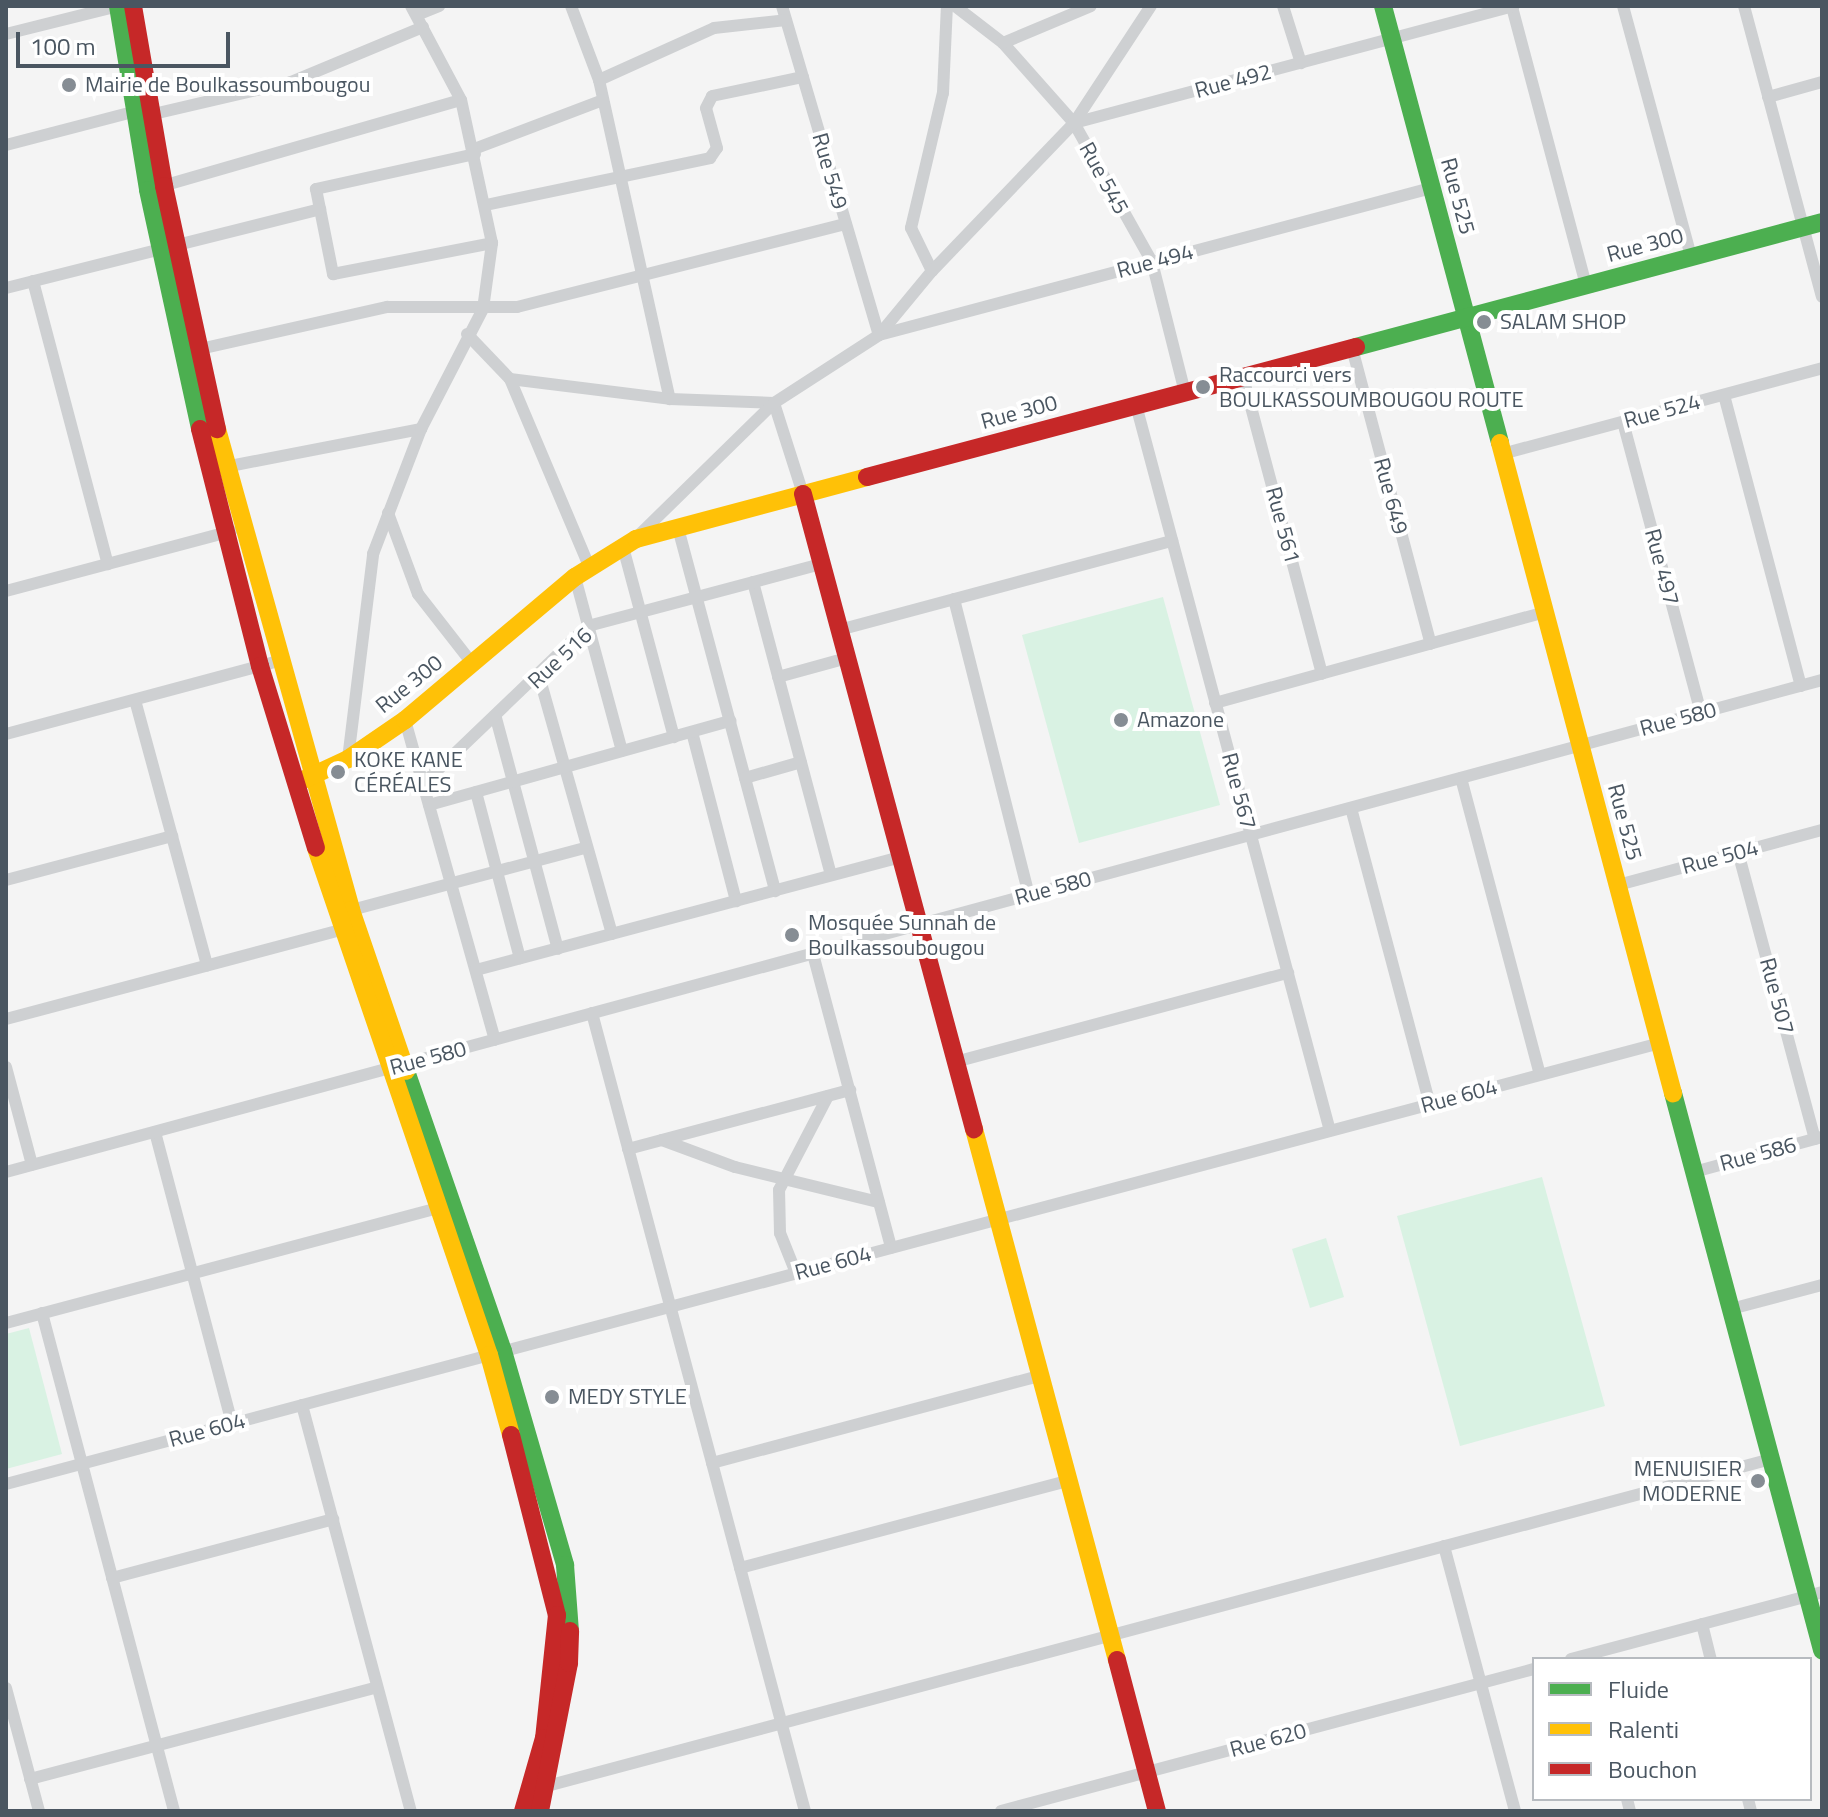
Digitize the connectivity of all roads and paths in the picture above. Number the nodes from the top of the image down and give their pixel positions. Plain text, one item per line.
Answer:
1 (118, 6) edge
2 (133, 6) edge
3 (439, 6) edge
4 (571, 6) edge
5 (782, 6) edge
6 (947, 6) edge
7 (955, 6) edge
8 (1091, 6) edge
9 (1142, 6) edge
10 (1151, 6) edge
11 (1283, 6) edge
12 (1383, 6) edge
13 (1513, 6) edge
14 (1623, 6) edge
15 (1744, 6) edge
16 (417, 16) edge
17 (786, 20) junction
18 (1143, 21) junction
19 (6, 34) edge
20 (1392, 39) junction
21 (1003, 43) junction
22 (1301, 63) junction
23 (803, 77) junction
24 (599, 80) junction
25 (1822, 82) edge
26 (1768, 97) junction
27 (461, 100) junction
28 (603, 100) junction
29 (138, 115) junction
30 (1074, 123) junction
31 (6, 145) edge
32 (474, 152) junction
33 (621, 177) junction
34 (156, 188) junction
35 (1431, 188) junction
36 (486, 205) junction
37 (320, 209) junction
38 (1822, 222) edge
39 (846, 224) junction
40 (1803, 227) junction
41 (492, 243) junction
42 (168, 245) junction
43 (1691, 257) junction
44 (1152, 262) junction
45 (932, 271) junction
46 (643, 275) junction
47 (33, 281) junction
48 (1586, 285) junction
49 (6, 288) edge
50 (1822, 297) edge
51 (483, 309) junction
52 (1466, 317) junction
53 (467, 334) junction
54 (879, 335) junction
55 (1352, 348) junction
56 (200, 349) junction
57 (1822, 368) edge
58 (1243, 377) junction
59 (510, 379) junction
60 (1185, 392) junction
61 (1724, 395) junction
62 (670, 399) junction
63 (774, 403) junction
64 (1136, 405) junction
65 (1623, 422) junction
66 (421, 429) junction
67 (1502, 454) junction
68 (225, 467) junction
69 (803, 494) junction
70 (388, 513) junction
71 (678, 528) junction
72 (233, 531) junction
73 (1172, 541) junction
74 (630, 543) junction
75 (108, 564) junction
76 (821, 564) junction
77 (582, 572) junction
78 (753, 582) junction
79 (6, 591) edge
80 (697, 597) junction
81 (954, 599) junction
82 (641, 612) junction
83 (1545, 612) junction
84 (588, 626) junction
85 (839, 630) junction
86 (1431, 644) junction
87 (847, 658) junction
88 (278, 661) junction
89 (472, 663) junction
90 (260, 666) junction
91 (1322, 674) junction
92 (539, 676) junction
93 (778, 677) junction
94 (1822, 680) edge
95 (1801, 686) junction
96 (135, 700) junction
97 (1215, 703) junction
98 (1701, 713) junction
99 (496, 718) junction
100 (405, 720) junction
101 (730, 721) junction
102 (692, 732) junction
103 (6, 734) edge
104 (674, 737) junction
105 (1580, 746) junction
106 (622, 751) junction
107 (348, 759) junction
108 (801, 762) junction
109 (563, 768) junction
110 (745, 778) junction
111 (1461, 778) junction
112 (303, 779) junction
113 (513, 782) junction
114 (423, 784) junction
115 (476, 792) junction
116 (429, 805) junction
117 (1351, 808) junction
118 (1822, 830) edge
119 (1250, 835) junction
120 (172, 836) junction
121 (585, 848) junction
122 (1738, 852) junction
123 (900, 857) junction
124 (535, 861) junction
125 (497, 871) junction
126 (831, 875) junction
127 (6, 880) edge
128 (452, 883) junction
129 (1618, 885) junction
130 (775, 891) junction
131 (1029, 895) junction
132 (736, 901) junction
133 (347, 920) junction
134 (918, 925) junction
135 (612, 934) junction
136 (558, 949) junction
137 (813, 954) junction
138 (520, 958) junction
139 (207, 965) junction
140 (476, 970) junction
141 (1288, 973) junction
142 (592, 1013) junction
143 (6, 1019) edge
144 (495, 1040) junction
145 (1660, 1043) junction
146 (955, 1062) junction
147 (396, 1066) junction
148 (6, 1067) edge
149 (1540, 1074) junction
150 (850, 1090) junction
151 (828, 1096) junction
152 (1430, 1104) junction
153 (1330, 1131) junction
154 (155, 1132) junction
155 (1818, 1138) edge
156 (662, 1140) junction
157 (628, 1149) junction
158 (32, 1165) junction
159 (6, 1172) edge
160 (1694, 1172) junction
161 (784, 1180) junction
162 (879, 1202) junction
163 (444, 1206) junction
164 (998, 1219) junction
165 (891, 1248) junction
166 (192, 1273) junction
167 (796, 1273) junction
168 (1822, 1285) edge
169 (670, 1306) junction
170 (1731, 1309) junction
171 (42, 1313) junction
172 (6, 1323) edge
173 (496, 1353) junction
174 (1040, 1376) junction
175 (302, 1405) junction
176 (232, 1423) junction
177 (1771, 1459) junction
178 (81, 1463) junction
179 (712, 1463) junction
180 (1068, 1481) junction
181 (6, 1484) edge
182 (333, 1519) junction
183 (1444, 1546) junction
184 (740, 1568) junction
185 (112, 1578) junction
186 (1815, 1594) edge
187 (1702, 1624) junction
188 (1110, 1635) junction
189 (1822, 1650) edge
190 (1589, 1657) edge
191 (1710, 1657) edge
192 (1532, 1670) edge
193 (1481, 1683) junction
194 (377, 1687) junction
195 (6, 1688) edge
196 (782, 1723) junction
197 (157, 1745) junction
198 (1147, 1772) junction
199 (30, 1779) junction
200 (547, 1786) junction
201 (1043, 1806) edge
202 (39, 1811) edge
203 (174, 1811) edge
204 (411, 1811) edge
205 (523, 1811) edge
206 (540, 1811) edge
207 (805, 1811) edge
208 (1001, 1811) edge
209 (1157, 1811) edge
210 (1515, 1811) edge

1 - 19 street
1 - 29 street
2 - 29 street
3 - 16 street
4 - 24 street
5 - 17 street, Rue 549
6 - 45 street
7 - 21 street, Rue 545
8 - 21 street
9 - 18 street
10 - 18 street
11 - 22 street
12 - 20 street, Rue 525
13 - 20 street, Rue 492
13 - 48 street
14 - 43 street
15 - 26 street
16 - 27 street
16 - 29 street
17 - 23 street, Rue 549
17 - 24 street
18 - 30 street
20 - 22 street, Rue 492
20 - 35 street, Rue 525
21 - 30 street, Rue 545
22 - 30 street, Rue 492
23 - 33 street
23 - 39 street, Rue 549
24 - 28 street
25 - 26 street
26 - 40 street
27 - 32 street
27 - 34 street
28 - 32 street
28 - 33 street
29 - 31 street
29 - 34 street
30 - 44 street, Rue 545
30 - 45 street
32 - 36 street
32 - 37 street
33 - 36 street
33 - 46 street
34 - 42 street
35 - 44 street, Rue 494
35 - 52 street, Rue 525
36 - 41 street
37 - 41 street
37 - 42 street
38 - 40 street, Rue 300
39 - 46 street
39 - 54 street, Rue 549
40 - 43 street, Rue 300
40 - 50 street
41 - 51 street
42 - 47 street
42 - 56 street
42 - 72 street
43 - 48 street, Rue 300
44 - 54 street, Rue 494
44 - 60 street, Rue 545
45 - 54 street
46 - 51 street
46 - 62 street
47 - 49 street
47 - 75 street
48 - 52 street, Rue 300
51 - 53 street
51 - 56 street
52 - 55 street, Rue 300
52 - 67 street, Rue 525
53 - 59 street
53 - 66 street
54 - 63 street
55 - 58 street, Rue 300
55 - 86 street, Rue 649
56 - 68 street
57 - 61 street, Rue 524
58 - 60 street, Rue 300
58 - 91 street, Rue 561
59 - 62 street
59 - 77 street
60 - 64 street, Rue 300
61 - 65 street, Rue 524
61 - 95 street
62 - 63 street
63 - 69 street
63 - 74 street
64 - 69 street, Rue 300
64 - 73 street, Rue 567
65 - 67 street, Rue 524
65 - 98 street, Rue 497
66 - 68 street
66 - 70 street
67 - 83 street, Rue 525
68 - 72 street
69 - 71 street, Rue 300
69 - 76 street
70 - 89 street
70 - 107 street
71 - 74 street, Rue 300
71 - 80 street
72 - 75 street
72 - 88 street
72 - 90 street
73 - 81 street
73 - 97 street, Rue 567
74 - 77 street, Rue 300
74 - 82 street
75 - 79 street
76 - 78 street, Rue 516
76 - 85 street
77 - 84 street
77 - 89 street, Rue 300
78 - 80 street, Rue 516
78 - 93 street
80 - 82 street, Rue 516
80 - 101 street
81 - 85 street
81 - 131 street
82 - 84 street, Rue 516
82 - 104 street
83 - 86 street
83 - 105 street, Rue 525
84 - 92 street, Rue 516
84 - 106 street
85 - 87 street
86 - 91 street
87 - 93 street
87 - 123 street
88 - 90 street
88 - 112 street
89 - 100 street, Rue 300
90 - 96 street
90 - 112 street
91 - 97 street
92 - 99 street, Rue 516
92 - 109 street
93 - 108 street
94 - 95 street, Rue 580
95 - 98 street, Rue 580
96 - 103 street
96 - 120 street
97 - 119 street, Rue 567
98 - 105 street, Rue 580
99 - 113 street
99 - 114 street, Rue 516
100 - 107 street, Rue 300
100 - 114 street
101 - 102 street
101 - 110 street
102 - 104 street
102 - 132 street
104 - 106 street
105 - 111 street, Rue 580
105 - 129 street, Rue 525
106 - 109 street
107 - 112 street, Rue 300
108 - 110 street
108 - 126 street
109 - 113 street
109 - 121 street
110 - 130 street
111 - 117 street, Rue 580
111 - 149 street
112 - 133 street
113 - 115 street
113 - 124 street
114 - 116 street
115 - 116 street
115 - 125 street
116 - 128 street
117 - 119 street, Rue 580
117 - 152 street
118 - 122 street, Rue 504
119 - 131 street, Rue 580
119 - 141 street, Rue 567
120 - 127 street
120 - 139 street
121 - 124 street
121 - 135 street
122 - 129 street, Rue 504
122 - 155 street, Rue 507
123 - 126 street
123 - 134 street
124 - 125 street
124 - 136 street
125 - 128 street
125 - 138 street
126 - 130 street
128 - 133 street
128 - 140 street
129 - 145 street, Rue 525
130 - 132 street
131 - 134 street, Rue 580
132 - 135 street
133 - 139 street
133 - 147 street
134 - 137 street, Rue 580
134 - 146 street
135 - 136 street
136 - 138 street
137 - 142 street, Rue 580
137 - 150 street
138 - 140 street
139 - 143 street
140 - 144 street
141 - 146 street
141 - 153 street, Rue 567
142 - 144 street, Rue 580
142 - 157 street
144 - 147 street, Rue 580
145 - 149 street, Rue 604
145 - 160 street, Rue 525
146 - 164 street
147 - 154 street, Rue 580
147 - 163 street
148 - 158 street
149 - 152 street, Rue 604
150 - 151 street
150 - 162 street
151 - 156 street
151 - 161 street
152 - 153 street, Rue 604
153 - 164 street, Rue 604
154 - 158 street, Rue 580
154 - 166 street
155 - 160 street, Rue 586
156 - 157 street
156 - 161 street
157 - 169 street
158 - 159 street, Rue 580
160 - 170 street, Rue 525
161 - 162 street
161 - 167 street
162 - 165 street
163 - 166 street
163 - 173 street
164 - 165 street, Rue 604
164 - 174 street
165 - 167 street, Rue 604
166 - 171 street
166 - 176 street
167 - 169 street, Rue 604
168 - 170 street
169 - 173 street, Rue 604
169 - 179 street
170 - 177 street, Rue 525
171 - 172 street
171 - 178 street
173 - 175 street, Rue 604
173 - 200 street
173 - 205 street
174 - 179 street
174 - 180 street
175 - 176 street, Rue 604
175 - 182 street
176 - 178 street, Rue 604
177 - 183 street
177 - 186 street, Rue 525
178 - 181 street, Rue 604
178 - 185 street
179 - 184 street
180 - 184 street
180 - 188 street
182 - 185 street
182 - 194 street
183 - 188 street
183 - 193 street
184 - 196 street
185 - 197 street
186 - 187 street
186 - 189 street, Rue 525
187 - 190 street
187 - 191 street
188 - 196 street
188 - 198 street
192 - 193 street, Rue 620
193 - 198 street, Rue 620
193 - 210 street
194 - 197 street
194 - 204 street
195 - 199 street
196 - 200 street
196 - 207 street
197 - 199 street
197 - 203 street
198 - 201 street, Rue 620
198 - 209 street
199 - 202 street
200 - 206 street
201 - 208 street, Rue 620

